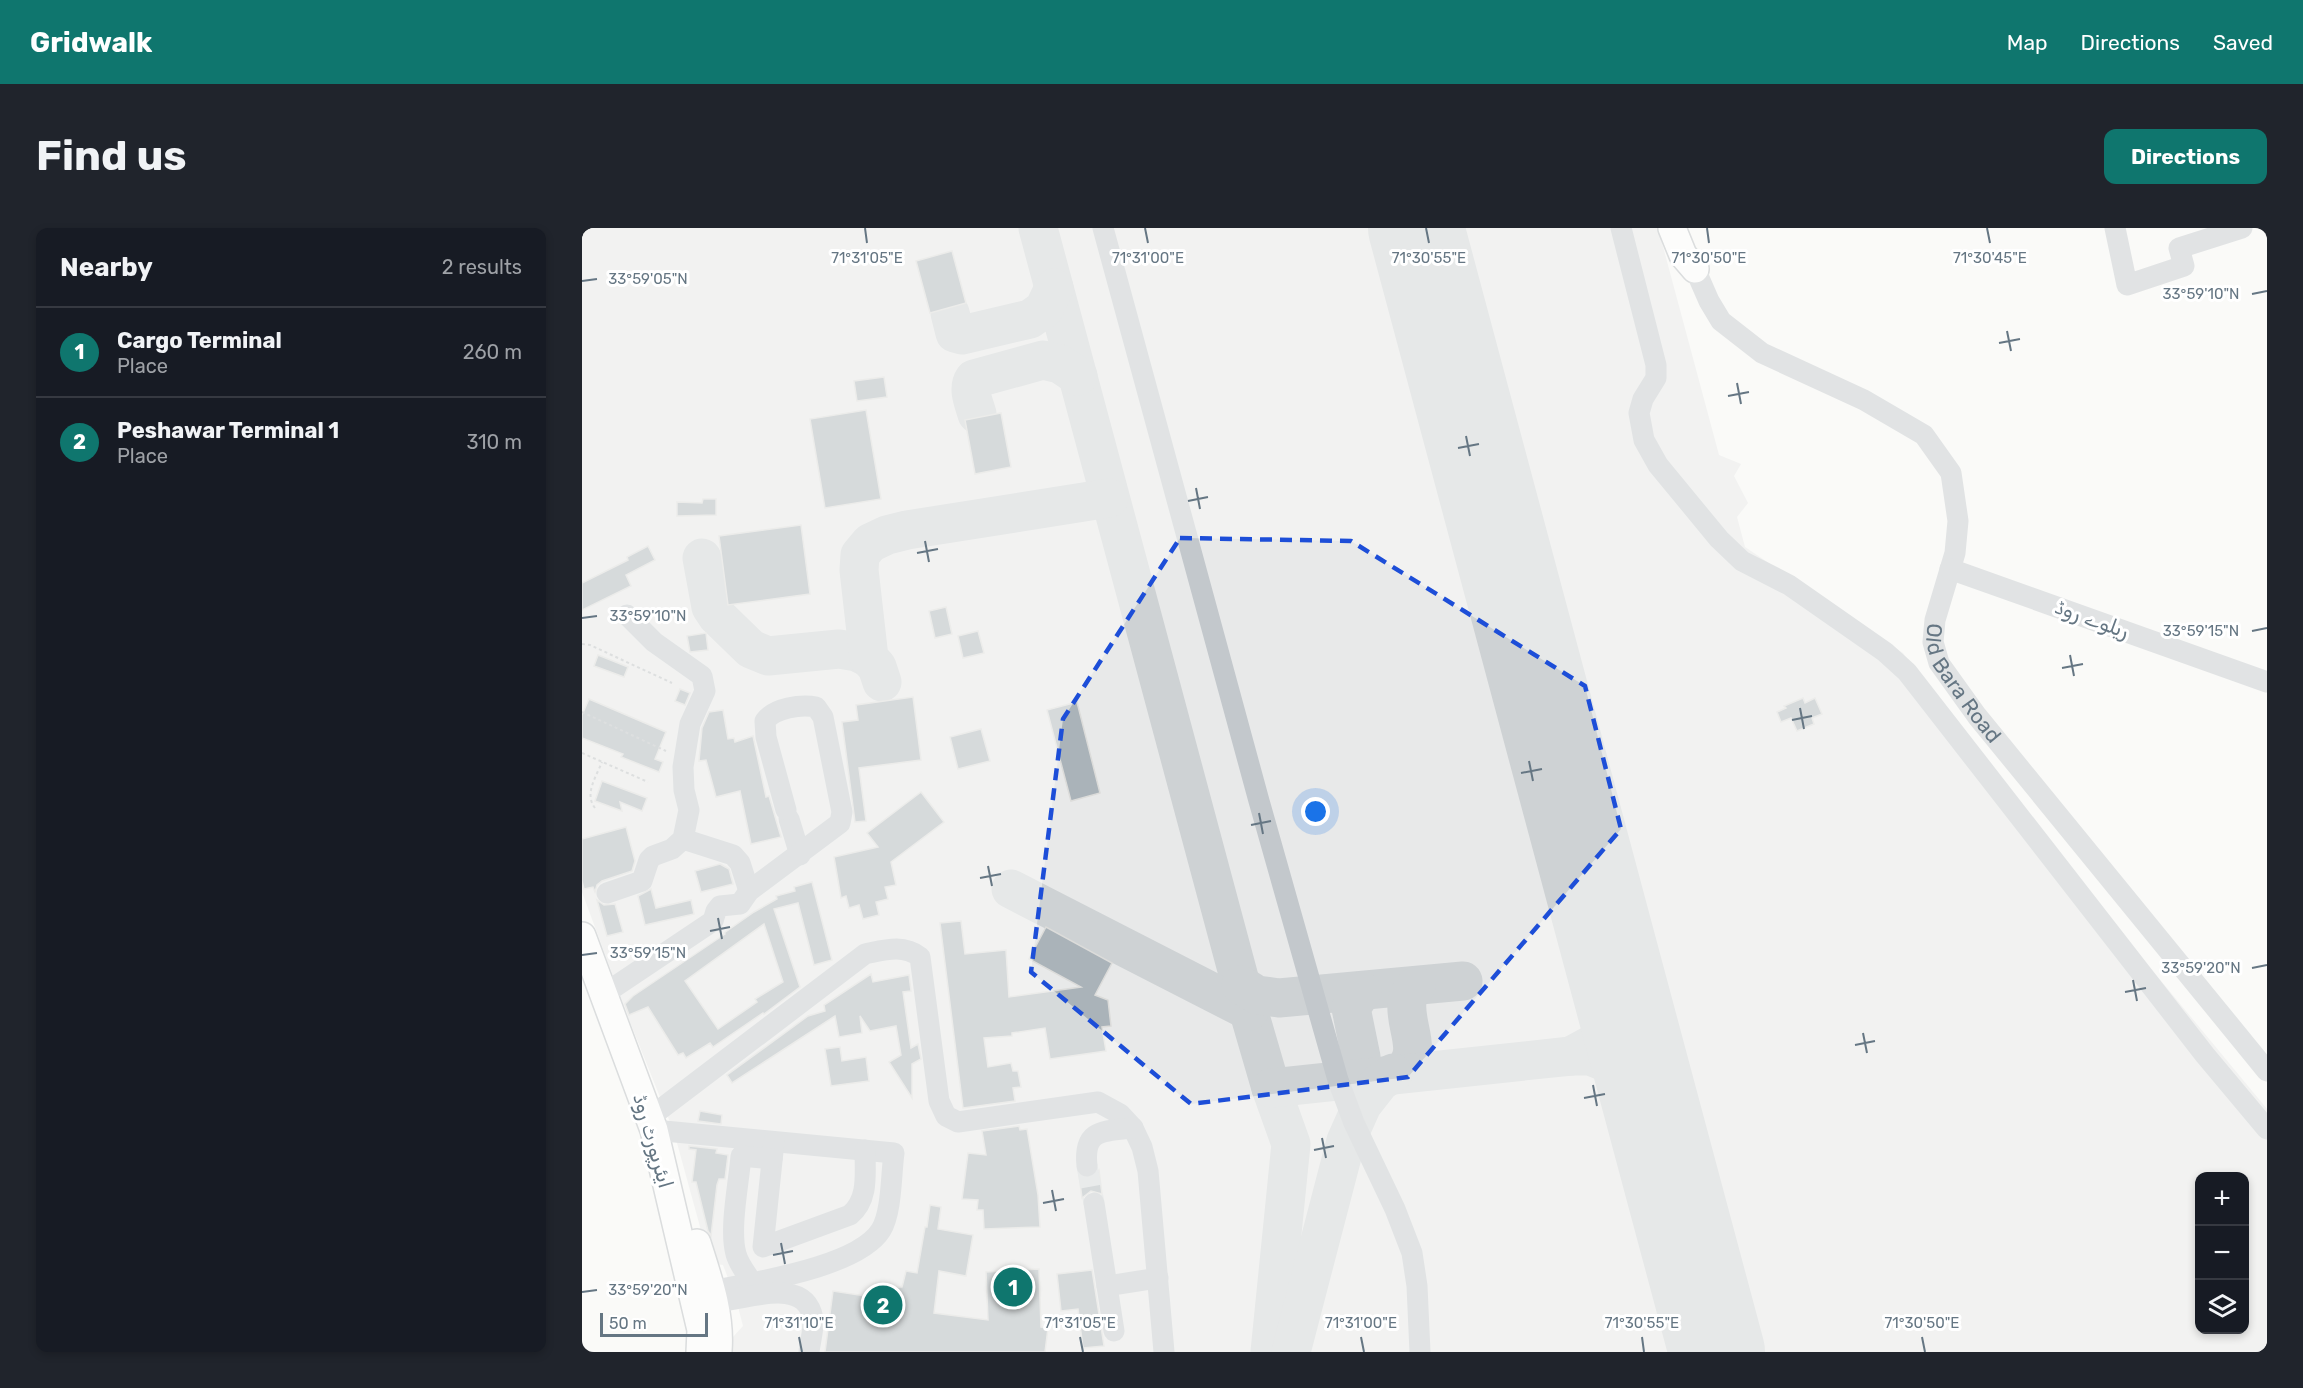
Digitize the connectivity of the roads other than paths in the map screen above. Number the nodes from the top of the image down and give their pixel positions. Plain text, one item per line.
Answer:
1 (1621, 228) edge
2 (1672, 228) edge
3 (1689, 228) edge
4 (2115, 228) edge
5 (2242, 228) edge
6 (1099, 231) edge
7 (1695, 269) junction
8 (1950, 569) junction
9 (627, 615) dead end
10 (2267, 682) edge
11 (683, 838) junction
12 (800, 855) junction
13 (749, 891) junction
14 (607, 893) dead end
15 (582, 936) edge
16 (604, 994) junction
17 (2267, 1071) edge
18 (652, 1124) junction
19 (1133, 1128) junction
20 (2267, 1129) edge
21 (773, 1150) junction
22 (865, 1150) junction
23 (1087, 1166) tunnel mouth
24 (1094, 1203) tunnel mouth
25 (818, 1266) junction
26 (1158, 1278) junction
27 (752, 1282) junction
28 (1107, 1286) junction
29 (713, 1297) junction
30 (807, 1305) junction
31 (1114, 1331) dead end
32 (700, 1352) edge
33 (718, 1352) edge
34 (809, 1352) edge
35 (1164, 1352) edge
36 (1420, 1352) edge

1 - 20 street
2 - 7 main road
3 - 7 main road, Old Bara Road
4 - 5 street
6 - 36 street
7 - 8 street, Old Bara Road
8 - 10 street, ریلوے روڈ
8 - 17 street, Old Bara Road
9 - 11 street
11 - 13 street
11 - 14 street
12 - 12 street
12 - 13 street
13 - 16 street
15 - 16 main road, ایئرپورٹ روڈ
16 - 18 main road, ایئرپورٹ روڈ
18 - 19 street
18 - 21 street
18 - 29 main road
18 - 32 main road, ایئرپورٹ روڈ
19 - 23 street
19 - 26 street
21 - 22 street
21 - 22 street
21 - 27 street
22 - 25 street
24 - 28 street
25 - 27 street
25 - 30 street
26 - 28 street
26 - 35 street
27 - 29 street
28 - 31 street
29 - 30 street
29 - 33 main road
30 - 34 street

